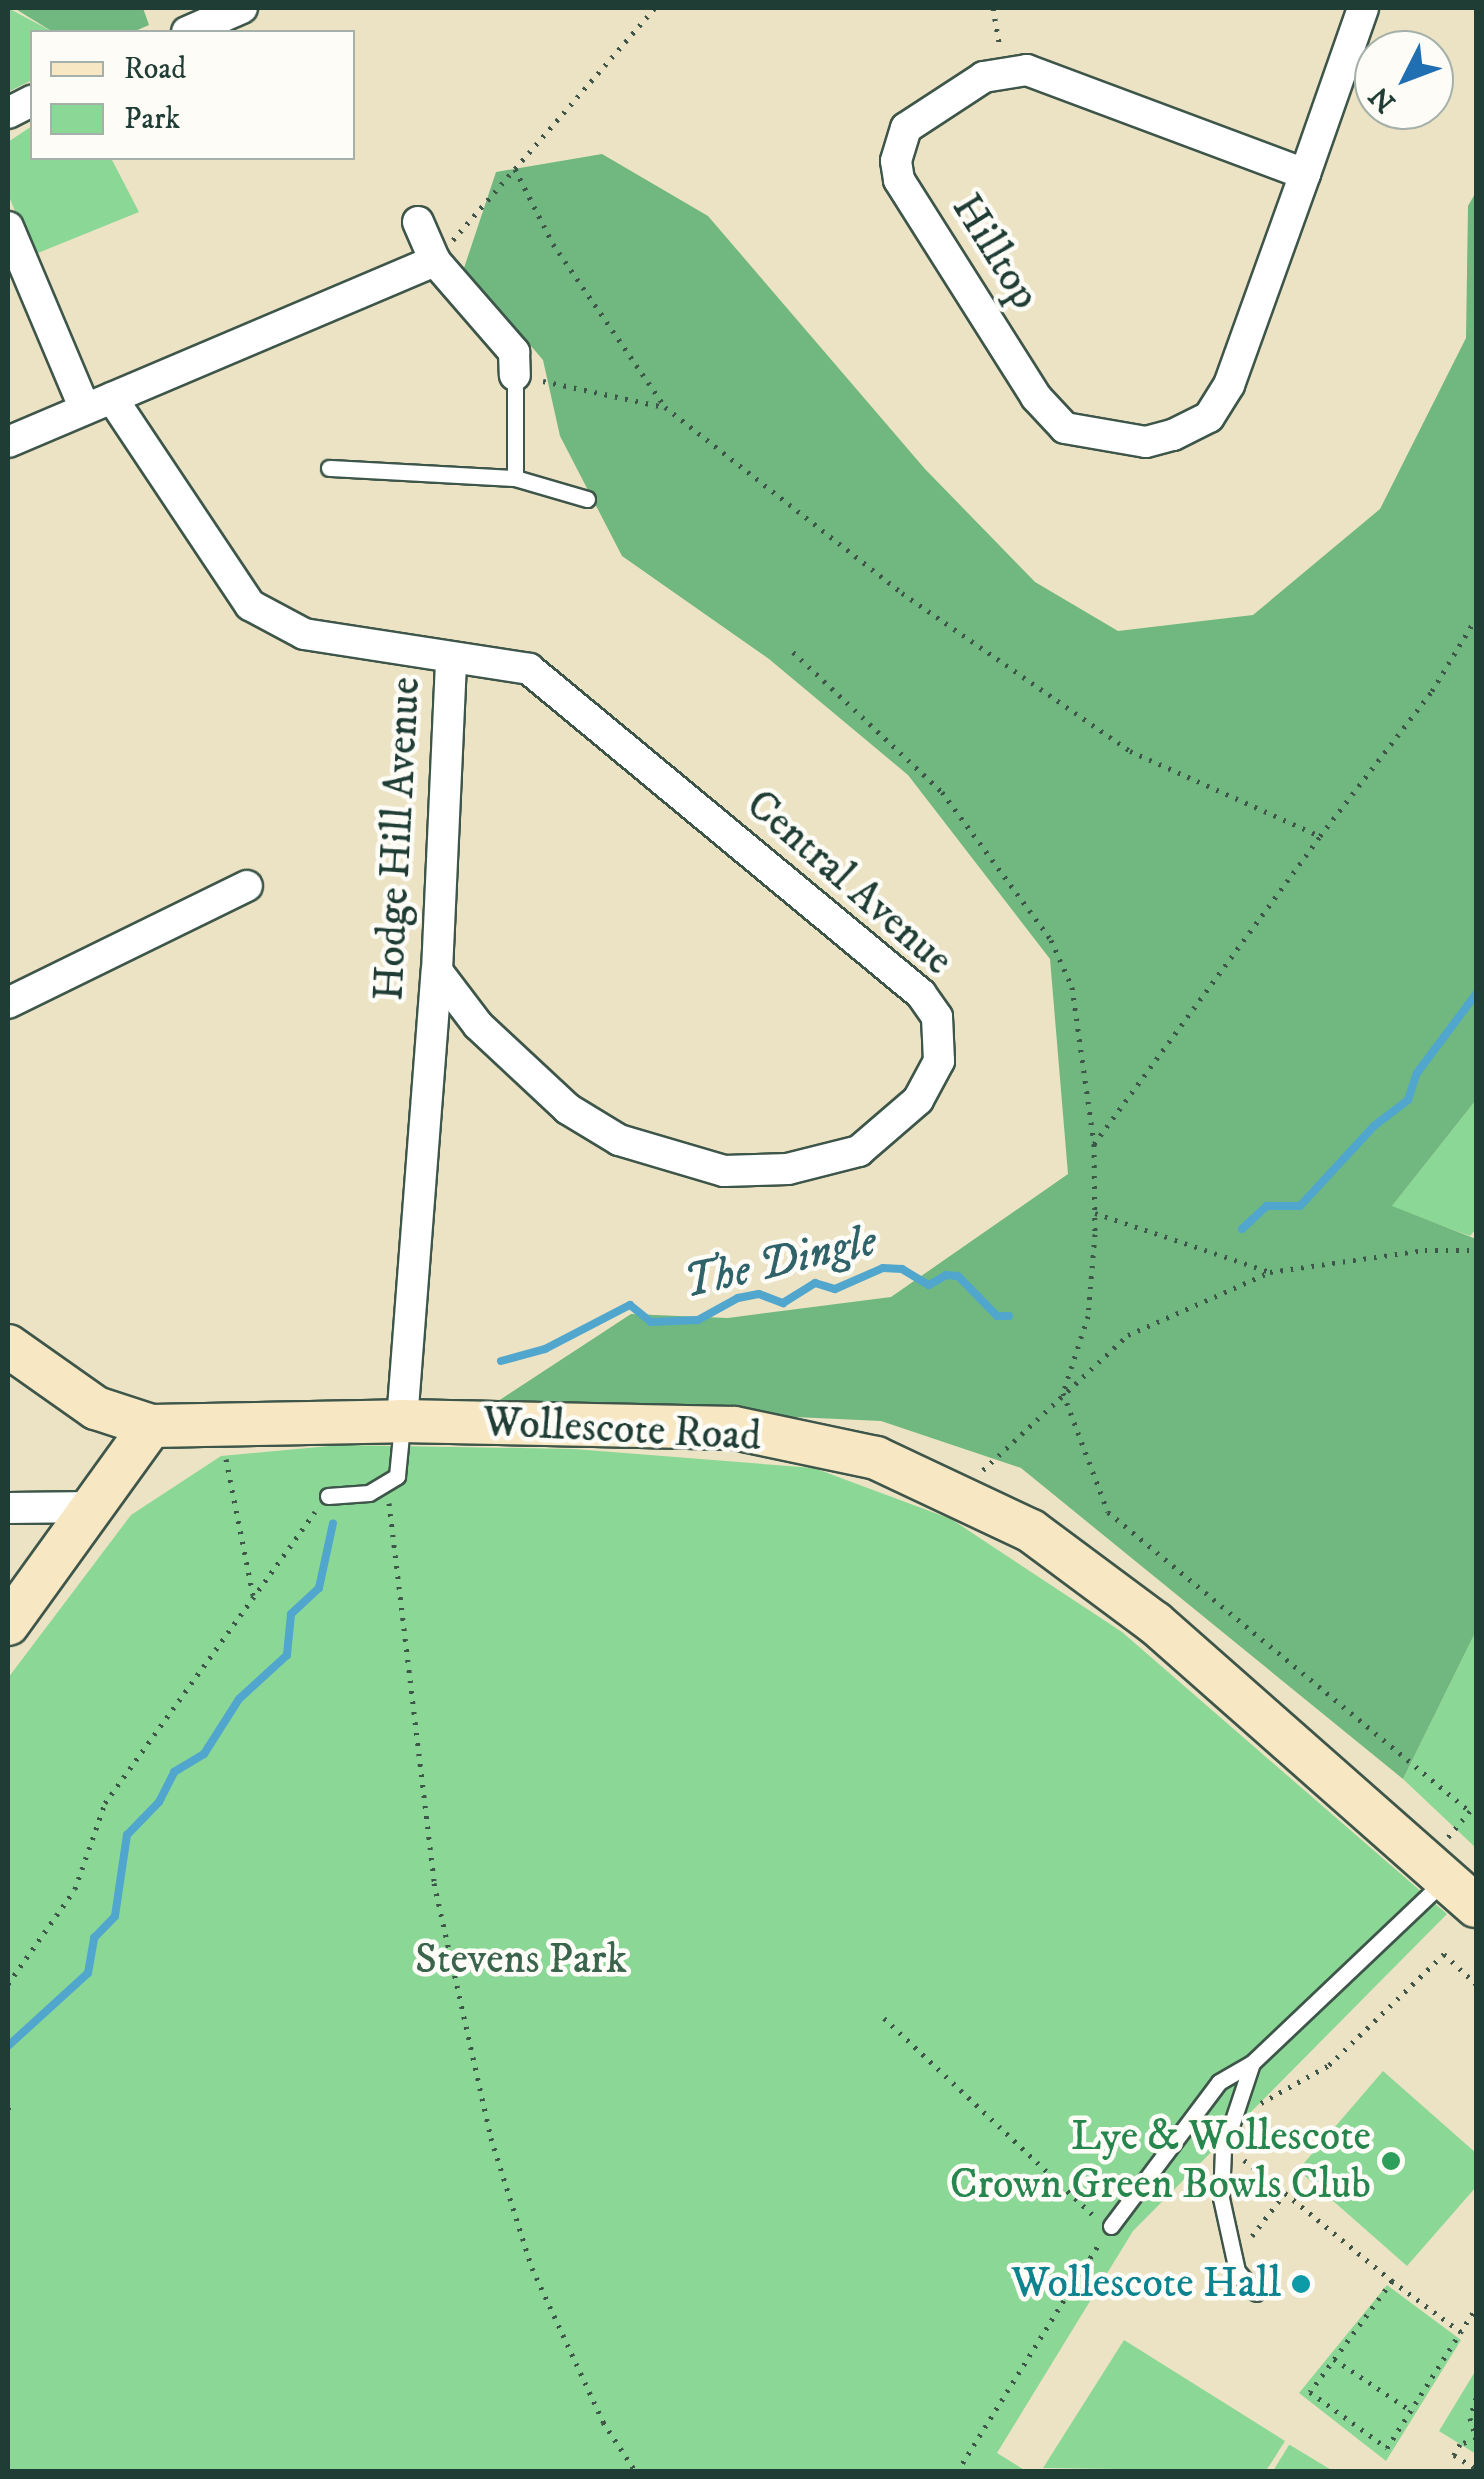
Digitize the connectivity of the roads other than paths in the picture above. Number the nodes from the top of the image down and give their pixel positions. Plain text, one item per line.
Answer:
1 (242, 8) edge
2 (1364, 8) edge
3 (191, 30) edge
4 (1305, 174) junction
5 (418, 222) dead end
6 (8, 227) edge
7 (435, 261) junction
8 (515, 375) joint
9 (98, 402) junction
10 (8, 442) edge
11 (328, 468) dead end
12 (515, 478) junction
13 (587, 499) dead end
14 (451, 659) junction
15 (246, 886) dead end
16 (437, 970) junction
17 (8, 1003) edge
18 (8, 1346) edge
19 (402, 1422) junction
20 (152, 1426) junction
21 (328, 1502) road end
22 (97, 1507) junction
23 (8, 1508) edge
24 (8, 1624) edge
25 (1461, 1892) edge
26 (1252, 2062) junction
27 (1110, 2228) road end
28 (1256, 2293) dead end

1 - 3 street
2 - 4 street, Hilltop
4 - 4 street, Hilltop
5 - 7 street
6 - 9 street, Hodge Hill Avenue
7 - 8 street
7 - 9 street
8 - 12 lane
9 - 10 street
9 - 14 street, Hodge Hill Avenue
11 - 12 lane
12 - 13 lane
14 - 16 street, Hodge Hill Avenue
14 - 16 street, Central Avenue
15 - 17 street
16 - 19 street, Hodge Hill Avenue
18 - 20 street, Wollescote Road
19 - 20 street, Wollescote Road
19 - 21 lane
19 - 25 street, Wollescote Road
20 - 22 street
22 - 23 street
22 - 24 street
25 - 26 lane
26 - 27 lane
26 - 28 lane

